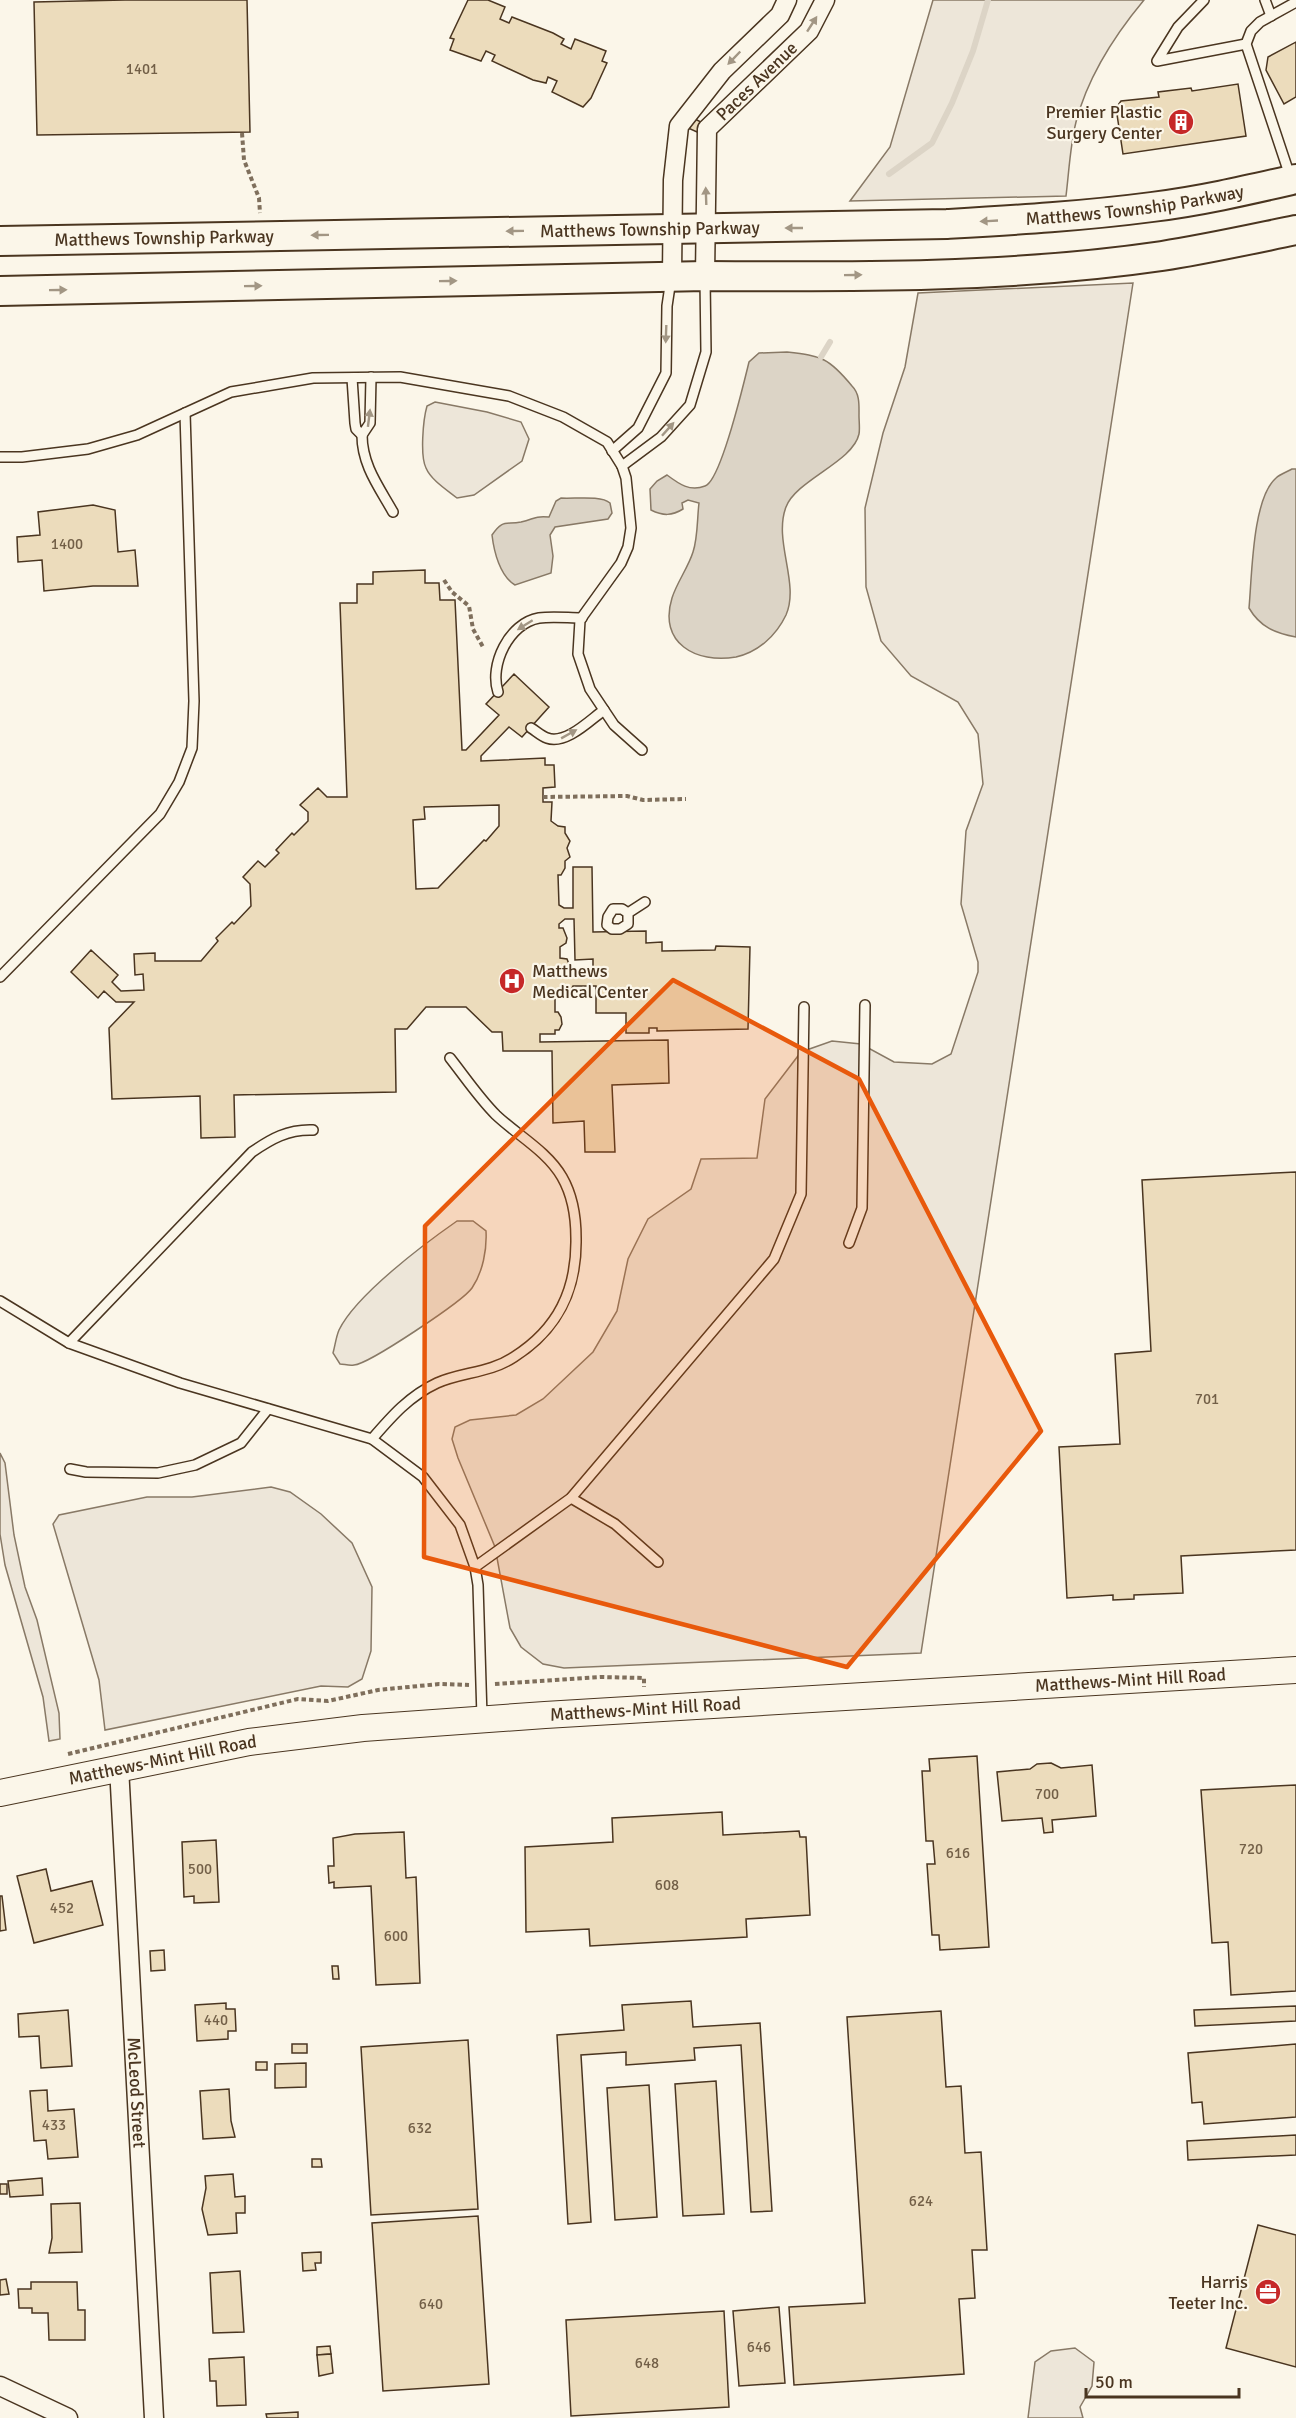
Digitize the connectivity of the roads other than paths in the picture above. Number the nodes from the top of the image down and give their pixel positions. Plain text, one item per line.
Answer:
1 (787, 0) edge
2 (825, 0) edge
3 (1204, 0) edge
4 (1265, 0) edge
5 (1296, 2) edge
6 (1271, 16) junction
7 (1246, 44) junction
8 (1293, 179) edge
9 (672, 227) junction
10 (706, 228) junction
11 (1296, 230) edge
12 (0, 241) edge
13 (672, 276) junction
14 (705, 276) junction
15 (0, 291) edge
16 (352, 378) junction
17 (371, 378) junction
18 (185, 413) junction
19 (362, 435) junction
20 (612, 451) junction
21 (0, 457) edge
22 (622, 465) junction
23 (393, 512) dead end
24 (582, 618) junction
25 (498, 692) dead end
26 (604, 710) junction
27 (531, 728) dead end
28 (642, 750) dead end
29 (645, 902) dead end
30 (628, 914) dead end
31 (2, 971) edge
32 (865, 1005) dead end
33 (804, 1007) dead end
34 (450, 1058) dead end
35 (313, 1130) dead end
36 (849, 1243) dead end
37 (0, 1301) edge
38 (69, 1343) junction
39 (268, 1409) junction
40 (372, 1439) junction
41 (70, 1469) dead end
42 (570, 1498) junction
43 (658, 1562) dead end
44 (475, 1567) junction
45 (1296, 1670) edge
46 (482, 1720) junction
47 (119, 1767) junction
48 (0, 1793) edge
49 (0, 2386) edge
50 (68, 2418) edge
51 (154, 2418) edge

1 -> 9 street, Paces Avenue
10 -> 2 street, Paces Avenue
3 - 7 lane
4 - 6 lane
5 - 6 lane
6 - 7 lane
7 - 8 lane
8 -> 10 main road, Matthews Township Parkway
9 - 10 main road, Matthews Township Parkway
9 -> 12 main road, Matthews Township Parkway
9 - 13 street, Paces Avenue
10 - 14 street, Paces Avenue
14 -> 11 main road
13 - 14 main road
15 -> 13 main road
13 -> 20 lane
22 -> 14 lane
16 - 17 lane
16 - 18 lane
16 - 19 lane
19 -> 17 lane
17 - 20 lane
18 - 21 lane
18 - 31 lane
19 - 23 lane
20 - 22 lane
22 - 24 lane
24 -> 25 lane
24 - 26 lane
27 -> 26 lane
26 - 28 lane
29 - 30 lane
32 - 36 lane
33 - 42 lane
34 - 40 lane
35 - 38 lane
37 - 38 lane
38 - 39 lane
39 - 40 lane
39 - 41 lane
40 - 44 lane
42 - 43 lane
42 - 44 lane
44 - 46 lane
45 - 46 main road, Matthews-Mint Hill Road
46 - 47 main road, Matthews-Mint Hill Road
47 - 48 main road, Matthews-Mint Hill Road
47 - 51 street, McLeod Street
49 - 50 street

